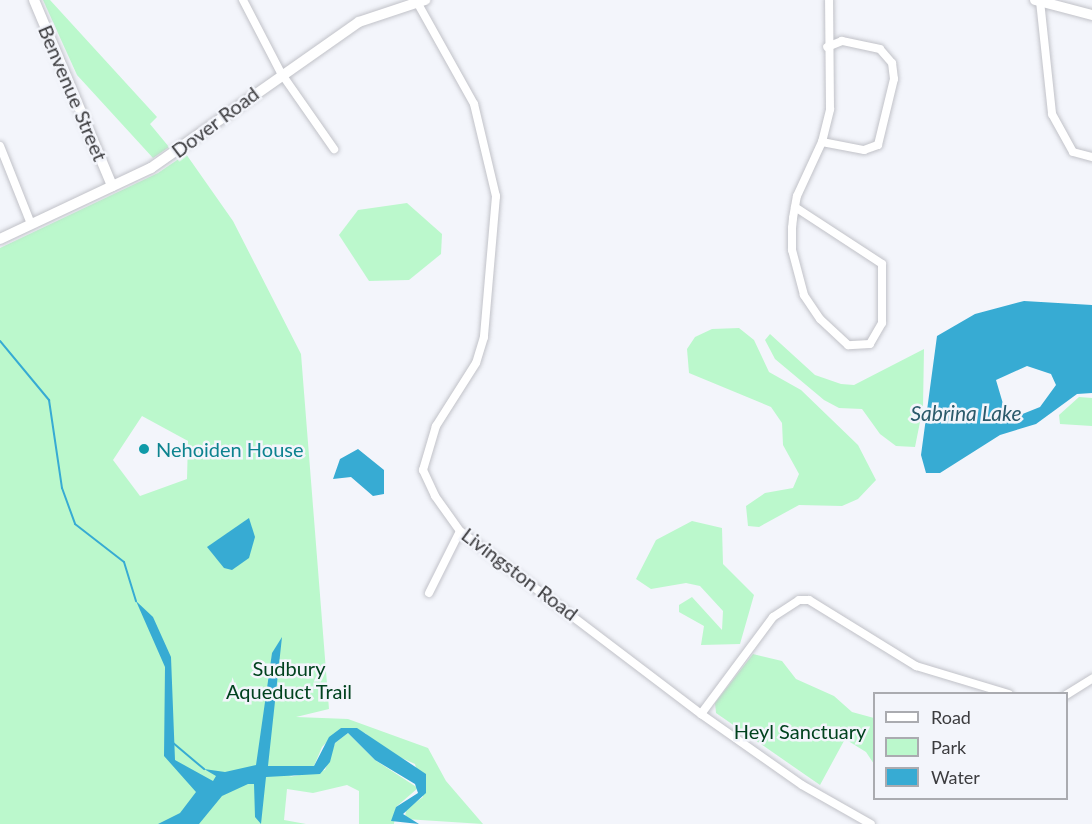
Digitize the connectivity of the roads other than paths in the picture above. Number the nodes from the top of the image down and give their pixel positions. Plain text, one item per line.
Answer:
1 (34, 0) edge
2 (243, 0) edge
3 (829, 0) edge
4 (421, 1) edge
5 (1037, 1) edge
6 (1092, 15) edge
7 (826, 30) junction
8 (842, 40) junction
9 (827, 47) junction
10 (281, 74) junction
11 (822, 142) junction
12 (0, 146) edge
13 (334, 149) dead end
14 (1092, 157) edge
15 (112, 186) junction
16 (795, 207) junction
17 (31, 224) junction
18 (0, 239) edge
19 (460, 531) junction
20 (429, 593) dead end
21 (1092, 679) edge
22 (1006, 692) edge
23 (1068, 694) edge
24 (701, 714) junction
25 (871, 824) edge

1 - 15 street, Benvenue Street
2 - 10 street
3 - 7 street
4 - 10 street, Dover Road
4 - 19 street, Livingston Road
5 - 6 street
5 - 14 street
7 - 8 street
7 - 9 street
8 - 9 street
8 - 11 street
9 - 11 street
10 - 13 street
10 - 15 street, Dover Road
11 - 16 street
12 - 17 street
15 - 17 street, Dover Road
16 - 16 street
17 - 18 street, Dover Road
19 - 20 street
19 - 24 street, Livingston Road
21 - 23 street
22 - 24 street
24 - 25 street, Livingston Road

